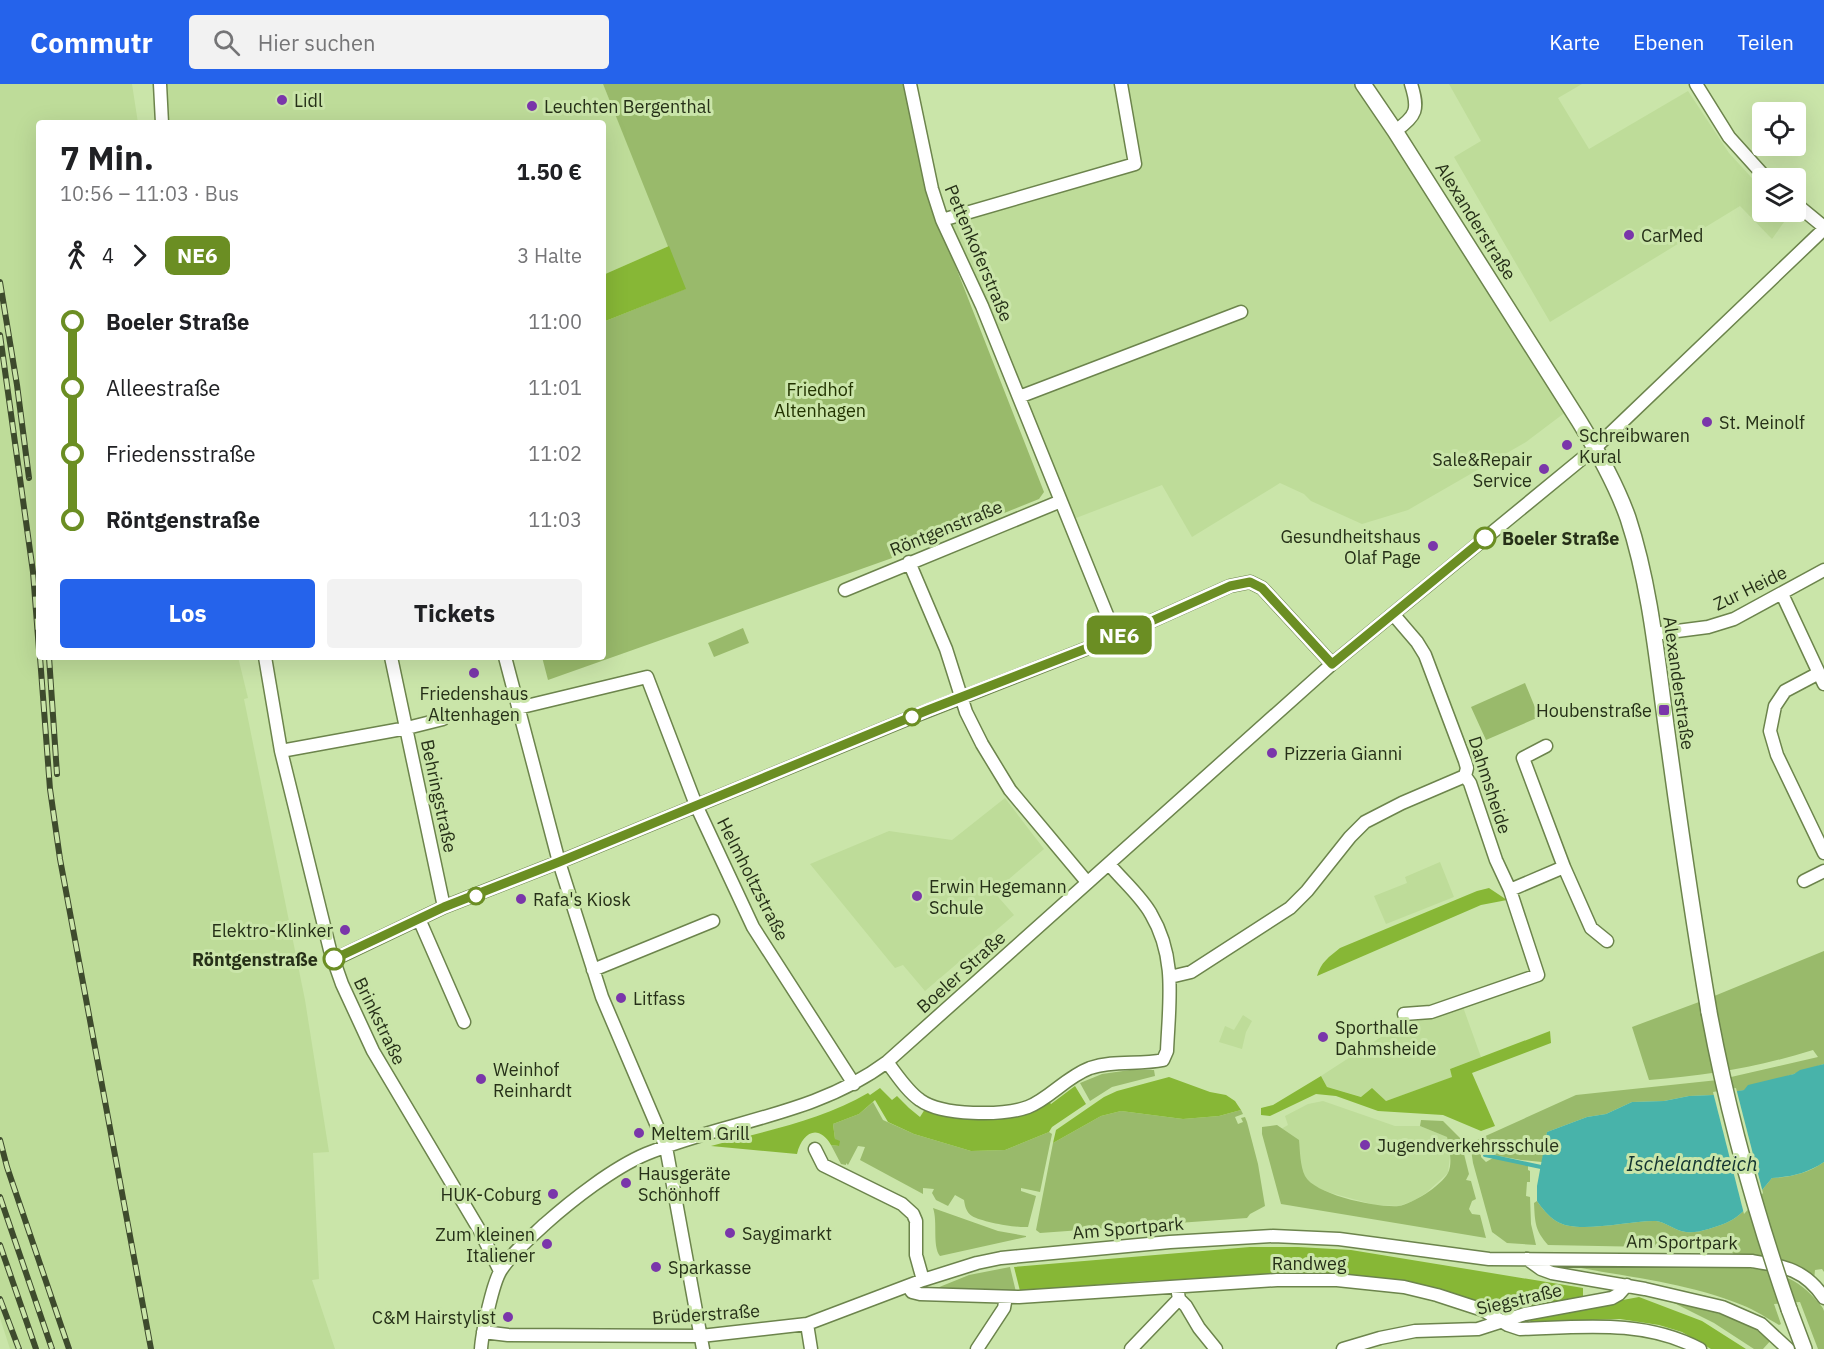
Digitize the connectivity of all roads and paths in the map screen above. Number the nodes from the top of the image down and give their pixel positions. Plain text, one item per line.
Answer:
1 (160, 84) edge
2 (910, 84) edge
3 (1121, 84) edge
4 (1363, 84) edge
5 (1411, 84) edge
6 (1696, 84) edge
7 (162, 120) edge
8 (1395, 131) junction
9 (1757, 168) edge
10 (1806, 213) edge
11 (942, 220) junction
12 (1824, 228) edge
13 (1241, 312) dead end
14 (1019, 398) junction
15 (1595, 448) junction
16 (1061, 501) junction
17 (909, 562) junction
18 (1824, 570) edge
19 (845, 590) dead end
20 (1782, 594) junction
21 (1393, 614) junction
22 (1654, 634) junction
23 (1116, 637) junction
24 (265, 660) edge
25 (392, 660) edge
26 (506, 660) edge
27 (1332, 664) junction
28 (1821, 679) edge
29 (961, 697) junction
30 (518, 708) junction
31 (443, 719) dead end
32 (406, 728) junction
33 (1546, 746) dead end
34 (281, 750) junction
35 (1466, 776) junction
36 (696, 805) junction
37 (1824, 853) edge
38 (559, 862) junction
39 (1109, 864) junction
40 (1564, 867) junction
41 (1824, 871) edge
42 (1804, 881) dead end
43 (1087, 882) junction
44 (1510, 890) junction
45 (444, 907) junction
46 (419, 919) junction
47 (713, 921) dead end
48 (1607, 941) dead end
49 (333, 960) junction
50 (593, 970) junction
51 (1170, 976) junction
52 (1404, 1014) dead end
53 (464, 1022) dead end
54 (887, 1062) junction
55 (854, 1084) junction
56 (666, 1147) junction
57 (815, 1149) dead end
58 (1527, 1259) junction
59 (500, 1271) junction
60 (923, 1280) junction
61 (1627, 1285) junction
62 (908, 1286) junction
63 (1178, 1293) junction
64 (1006, 1297) junction
65 (1824, 1298) edge
66 (1501, 1321) junction
67 (807, 1324) junction
68 (483, 1332) junction
69 (702, 1342) edge
70 (481, 1349) edge
71 (811, 1349) edge
72 (977, 1349) edge
73 (1131, 1349) edge
74 (1216, 1349) edge
75 (1343, 1349) edge
76 (1700, 1349) edge
77 (1788, 1349) edge
78 (1804, 1349) edge

1 - 7 street
2 - 11 street, Pettenkoferstraße
3 - 11 street
4 - 8 main road, Alexanderstraße
5 - 8 street
6 - 9 street
8 - 15 main road, Alexanderstraße
10 - 12 street
11 - 14 street, Pettenkoferstraße
12 - 15 street, Boeler Straße
13 - 14 street
14 - 16 street, Pettenkoferstraße
15 - 21 street, Boeler Straße
15 - 22 main road, Alexanderstraße
16 - 17 street, Röntgenstraße
16 - 23 street, Pettenkoferstraße
17 - 19 street, Röntgenstraße
17 - 29 street
18 - 20 street, Zur Heide
20 - 22 street, Zur Heide
20 - 28 street
21 - 27 street, Boeler Straße
21 - 35 street, Dahmsheide
22 - 78 main road, Alexanderstraße, bridge
23 - 27 street
23 - 29 street
24 - 34 street, Brinkstraße
25 - 32 street, Behringstraße
26 - 30 street
27 - 39 street, Boeler Straße
28 - 37 street
29 - 36 street
29 - 43 street
30 - 36 street, Helmholtzstraße
30 - 38 street
31 - 32 street
32 - 34 street
32 - 45 street, Behringstraße
33 - 40 street
34 - 49 street, Brinkstraße
35 - 44 street, Dahmsheide
35 - 51 street
36 - 38 street
36 - 55 street, Helmholtzstraße
38 - 45 street
38 - 50 street
39 - 43 street, Boeler Straße
39 - 51 street
40 - 44 street
40 - 48 street
41 - 42 street
43 - 54 street, Boeler Straße
44 - 52 street, Dahmsheide
45 - 46 street
46 - 49 street
46 - 53 street
47 - 50 street
49 - 59 street, Brinkstraße
50 - 56 street
51 - 54 street
54 - 55 street, Boeler Straße
55 - 56 street, Boeler Straße
56 - 59 street, Boeler Straße
56 - 69 street
57 - 60 street
58 - 60 street, Am Sportpark
58 - 61 street, Am Sportpark
58 - 65 street, Am Sportpark
59 - 68 street
60 - 62 street, Brüderstraße
61 - 66 street, Siegstraße
61 - 77 street, Am Sportpark
62 - 64 street, Randweg
62 - 67 street, Brüderstraße
63 - 64 street, Randweg
63 - 66 street, Randweg
63 - 73 street
63 - 74 street
64 - 72 street
66 - 75 street, Siegstraße
66 - 76 street, Randweg
67 - 69 street, Brüderstraße
67 - 71 street
68 - 69 street, Brüderstraße
68 - 70 street

